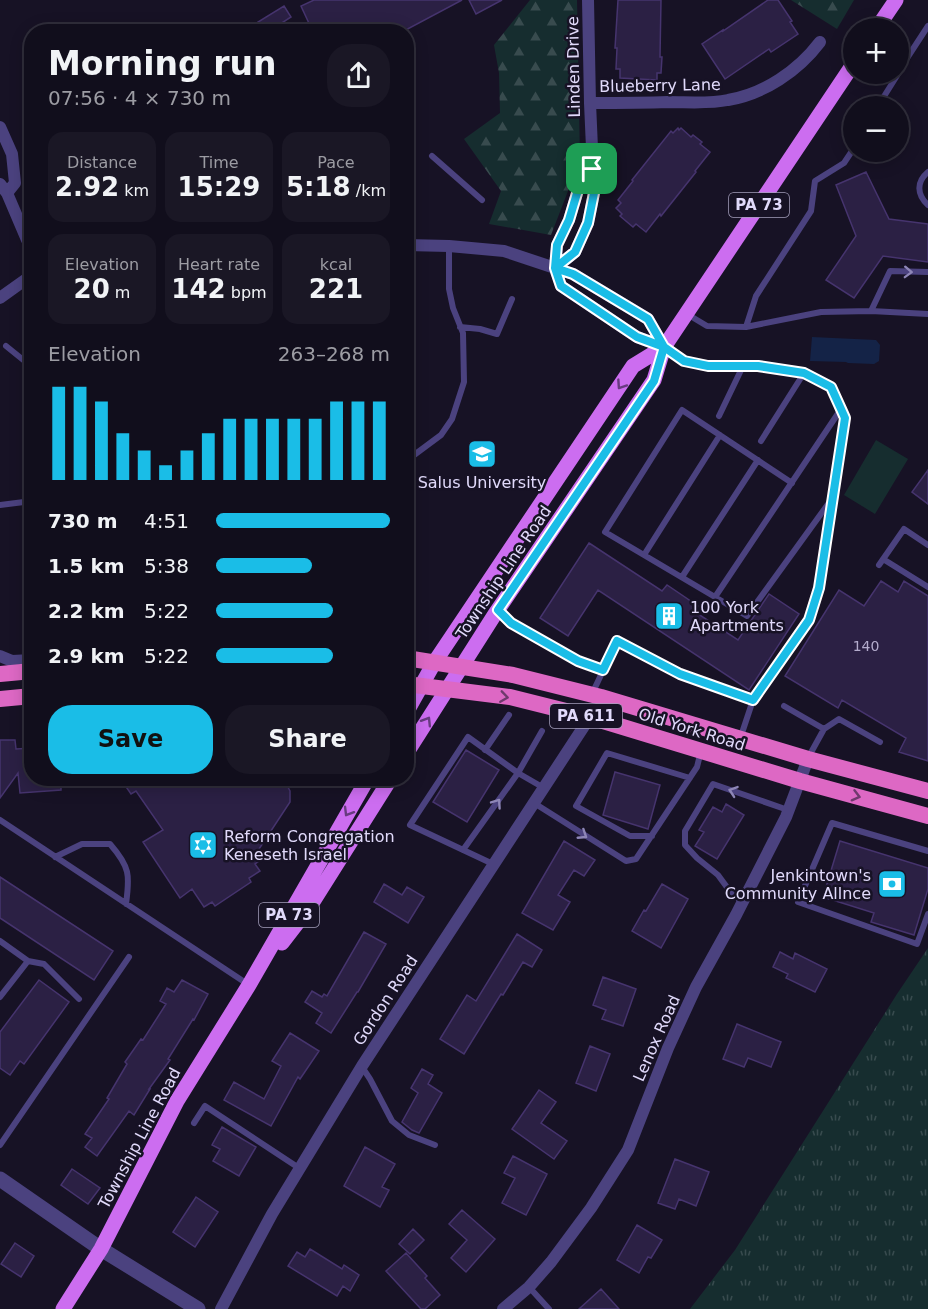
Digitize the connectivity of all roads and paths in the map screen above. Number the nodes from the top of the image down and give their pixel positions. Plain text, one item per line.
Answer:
1 (588, 0) edge
2 (896, 0) edge
3 (884, 18) edge
4 (928, 26) edge
5 (820, 42) dead end
6 (909, 56) edge
7 (843, 79) edge
8 (590, 103) junction
9 (0, 128) edge
10 (432, 156) dead end
11 (845, 162) edge
12 (592, 169) junction
13 (928, 172) edge
14 (3, 189) edge
15 (482, 200) dead end
16 (928, 205) edge
17 (24, 234) edge
18 (414, 245) edge
19 (448, 246) junction
20 (555, 268) junction
21 (928, 272) edge
22 (24, 281) edge
23 (0, 298) edge
24 (512, 298) dead end
25 (870, 311) junction
26 (686, 314) junction
27 (928, 314) edge
28 (460, 327) junction
29 (746, 327) junction
30 (6, 346) dead end
31 (664, 347) junction
32 (24, 361) edge
33 (743, 366) junction
34 (804, 373) junction
35 (841, 409) junction
36 (719, 416) dead end
37 (720, 435) junction
38 (761, 441) dead end
39 (414, 455) edge
40 (758, 460) junction
41 (792, 483) junction
42 (833, 497) junction
43 (24, 502) edge
44 (0, 506) edge
45 (928, 545) edge
46 (644, 555) junction
47 (682, 577) junction
48 (928, 587) edge
49 (715, 597) junction
50 (498, 610) junction
51 (0, 656) edge
52 (414, 659) edge
53 (24, 660) edge
54 (434, 663) junction
55 (462, 667) junction
56 (603, 670) junction
57 (24, 672) edge
58 (0, 674) edge
59 (415, 684) edge
60 (446, 689) junction
61 (591, 694) junction
62 (24, 697) edge
63 (0, 699) edge
64 (753, 700) junction
65 (784, 706) dead end
66 (509, 716) dead end
67 (590, 717) junction
68 (824, 729) junction
69 (543, 730) dead end
70 (741, 738) junction
71 (414, 741) edge
72 (880, 742) dead end
73 (485, 750) junction
74 (701, 751) junction
75 (808, 759) junction
76 (518, 773) junction
77 (690, 778) junction
78 (800, 781) junction
79 (363, 786) edge
80 (386, 786) edge
81 (544, 788) junction
82 (928, 791) edge
83 (534, 803) junction
84 (789, 810) junction
85 (928, 816) edge
86 (0, 820) edge
87 (652, 836) junction
88 (463, 850) junction
89 (928, 851) edge
90 (55, 856) junction
91 (494, 865) junction
92 (743, 903) junction
93 (126, 904) junction
94 (928, 914) edge
95 (0, 941) edge
96 (129, 957) dead end
97 (28, 961) junction
98 (249, 985) junction
99 (0, 997) edge
100 (79, 999) dead end
101 (362, 1066) junction
102 (194, 1123) dead end
103 (0, 1145) edge
104 (435, 1145) dead end
105 (299, 1168) junction
106 (0, 1179) edge
107 (101, 1249) junction
108 (529, 1287) junction
109 (63, 1309) edge
110 (198, 1309) edge
111 (221, 1309) edge
112 (503, 1309) edge
113 (549, 1309) edge

1 - 8 street, Linden Drive
2 - 3 main road
4 - 6 lane
5 - 8 street, Blueberry Lane
7 - 26 main road, Township Line Road / PA 73
8 - 12 street, Linden Drive
9 - 14 street
10 - 15 lane
11 - 29 lane
12 - 20 street
12 - 20 street, Linden Drive
13 - 16 lane
14 - 17 street
18 - 19 street
19 - 20 street
19 - 28 lane
20 - 31 street
20 - 31 street
25 -> 21 lane
22 - 23 street
24 - 28 lane
25 - 27 lane
25 - 29 lane
26 - 29 lane
26 - 31 main road, Township Line Road / PA 73
28 - 39 lane
30 - 32 lane
31 - 33 lane
31 - 50 main road, Township Line Road / PA 73
31 -> 54 main road, Township Line Road / PA 73
33 - 34 lane
33 - 36 lane
34 - 35 lane
34 - 38 lane
35 - 41 lane
35 - 42 lane
37 - 40 lane
37 - 46 lane
37 - 46 lane
40 - 41 lane
40 - 47 lane
41 - 49 lane
42 - 49 lane
42 - 64 lane
43 - 44 lane
45 - 48 lane
46 - 47 lane
47 - 49 lane
50 - 55 main road, Township Line Road / PA 73
50 - 56 lane
51 - 53 street
52 - 54 highway, Old York Road / PA 611
54 - 55 highway, Old York Road / PA 611
54 - 59 main road, Township Line Road / PA 73
55 - 60 main road, Township Line Road / PA 73
55 - 61 highway, Old York Road / PA 611
56 - 61 lane
56 - 64 lane
57 - 58 highway
59 - 60 highway, Old York Road / PA 611
60 -> 67 highway, Old York Road / PA 611
71 -> 60 main road, Township Line Road / PA 73
61 - 70 highway, Old York Road / PA 611
62 - 63 highway
64 - 70 lane
65 - 68 lane
66 - 73 lane
67 - 74 highway, Old York Road / PA 611
67 - 81 street, Gordon Road
68 - 72 lane
68 - 75 lane
69 - 76 lane
70 - 75 highway, Old York Road / PA 611
73 - 76 lane
73 - 88 lane
74 - 77 lane
74 - 78 highway, Old York Road / PA 611
75 - 78 street, Lenox Road
75 - 82 highway, Old York Road / PA 611
76 - 81 lane
88 -> 76 lane
77 - 87 lane
77 - 87 lane
78 - 84 street, Lenox Road
78 -> 85 highway, Old York Road / PA 611
79 -> 98 main road, Township Line Road / PA 73
80 - 98 main road, Township Line Road / PA 73
81 - 83 street, Gordon Road
83 -> 87 lane
83 - 91 street, Gordon Road
84 - 92 street, Lenox Road
84 -> 92 lane
86 - 90 lane
88 - 91 lane
89 - 94 lane
90 - 93 lane
90 - 93 lane
91 - 101 street, Gordon Road
92 - 108 street, Lenox Road
93 - 98 lane
95 - 97 lane
96 - 103 lane
97 - 99 lane
97 - 100 lane
98 - 107 main road, Township Line Road / PA 73
101 - 104 lane
101 - 105 street, Gordon Road
102 - 105 lane
105 - 111 street, Gordon Road
106 - 107 street
107 - 109 main road, Township Line Road / PA 73
107 - 110 street
108 - 112 street, Lenox Road
108 - 113 lane

